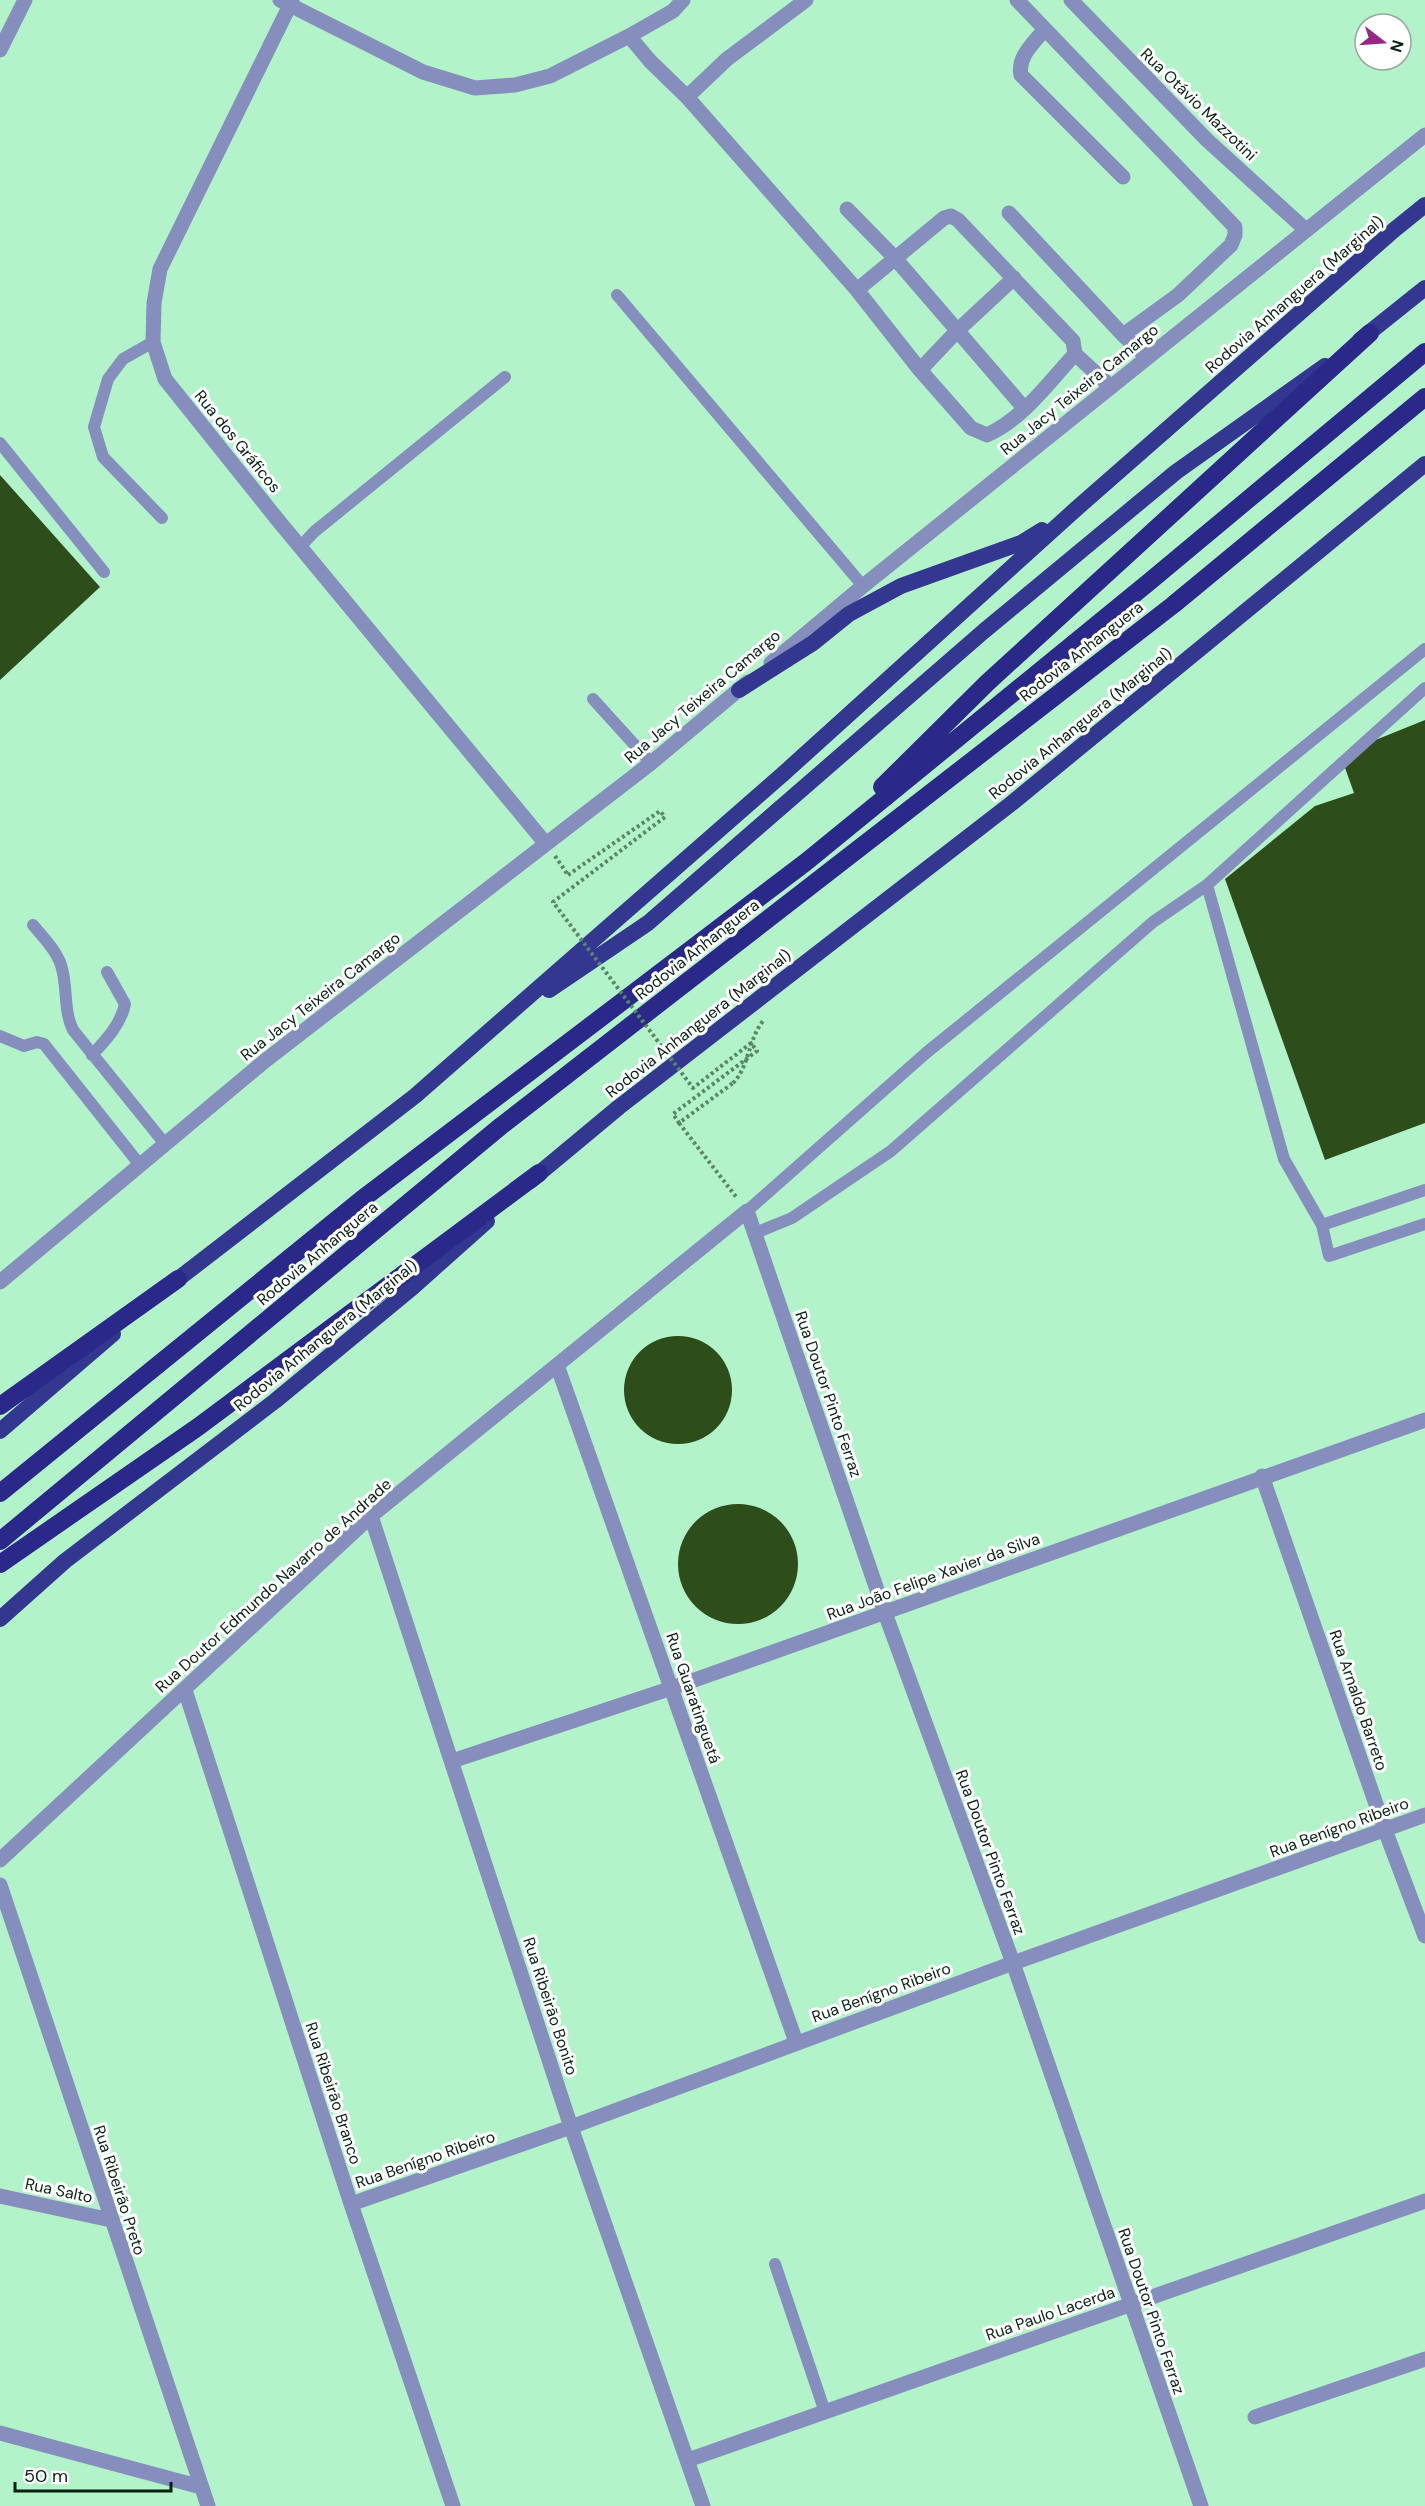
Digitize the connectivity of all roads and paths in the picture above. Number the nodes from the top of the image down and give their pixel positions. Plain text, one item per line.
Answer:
1 (25, 0) edge
2 (683, 0) edge
3 (806, 0) edge
4 (1017, 0) edge
5 (1071, 0) edge
6 (288, 2) edge
7 (1044, 30) junction
8 (629, 36) junction
9 (0, 50) edge
10 (687, 97) junction
11 (1425, 135) edge
12 (1123, 177) dead end
13 (1425, 205) edge
14 (848, 209) dead end
15 (1009, 213) dead end
16 (1306, 230) junction
17 (894, 257) junction
18 (1014, 278) junction
19 (1425, 288) edge
20 (857, 290) junction
21 (617, 295) dead end
22 (957, 331) junction
23 (1370, 333) junction
24 (1123, 335) junction
25 (153, 342) junction
26 (1425, 352) edge
27 (1075, 354) junction
28 (1147, 357) junction
29 (920, 370) junction
30 (504, 377) dead end
31 (1111, 387) junction
32 (1425, 397) edge
33 (1024, 408) junction
34 (0, 443) edge
35 (1425, 464) edge
36 (1076, 509) junction
37 (162, 518) dead end
38 (300, 547) junction
39 (104, 572) dead end
40 (863, 586) junction
41 (1425, 649) edge
42 (1425, 688) edge
43 (739, 690) junction
44 (593, 699) dead end
45 (651, 763) junction
46 (546, 843) junction
47 (806, 862) junction
48 (568, 875) dead end
49 (1207, 885) junction
50 (33, 925) dead end
51 (107, 972) dead end
52 (489, 1031) junction
53 (0, 1036) edge
54 (92, 1055) junction
55 (733, 1083) dead end
56 (679, 1124) junction
57 (165, 1144) junction
58 (140, 1165) junction
59 (539, 1173) junction
60 (1425, 1190) edge
61 (747, 1210) junction
62 (1425, 1224) edge
63 (1322, 1225) junction
64 (754, 1233) junction
65 (178, 1279) junction
66 (0, 1282) edge
67 (557, 1365) junction
68 (0, 1406) edge
69 (1425, 1420) edge
70 (0, 1431) edge
71 (1262, 1476) junction
72 (0, 1493) edge
73 (371, 1516) junction
74 (0, 1541) edge
75 (0, 1564) edge
76 (885, 1613) junction
77 (0, 1619) edge
78 (672, 1688) junction
79 (184, 1690) junction
80 (452, 1761) junction
81 (1425, 1815) edge
82 (1385, 1830) junction
83 (0, 1860) edge
84 (0, 1885) edge
85 (1425, 1935) edge
86 (1012, 1963) junction
87 (796, 2042) junction
88 (571, 2127) junction
89 (0, 2196) edge
90 (1425, 2201) edge
91 (351, 2204) junction
92 (111, 2220) junction
93 (775, 2264) dead end
94 (1129, 2304) junction
95 (1425, 2359) edge
96 (825, 2412) junction
97 (1255, 2417) dead end
98 (0, 2433) edge
99 (688, 2460) junction
100 (201, 2487) junction
101 (208, 2506) edge
102 (453, 2506) edge
103 (703, 2506) edge
104 (1201, 2506) edge

1 - 9 street
2 - 8 street
3 - 10 street
4 - 7 street
5 - 16 street, Rua Otávio Mazzotini
6 - 8 street
6 - 25 street, Rua dos Gráficos
7 - 12 street
7 - 24 street
8 - 10 street
10 - 20 street
11 - 16 street, Rua Jacy Teixeira Camargo
13 - 36 highway, Rodovia Anhanguera (Marginal)
14 - 17 street
15 - 24 street
16 - 28 street, Rua Jacy Teixeira Camargo
17 - 18 street
17 - 20 street
17 - 22 street
18 - 22 street
18 - 27 street
19 - 23 highway
20 - 29 street
21 - 40 lane
22 - 29 street
22 - 33 street
23 - 47 highway
23 - 52 highway
24 - 28 street
25 - 37 lane
25 - 38 street, Rua dos Gráficos
26 - 47 highway, Rodovia Anhanguera
27 - 31 street
27 - 33 street
28 - 31 street, Rua Jacy Teixeira Camargo
29 - 33 street
30 - 38 lane
31 - 40 street, Rua Jacy Teixeira Camargo
32 - 74 highway, Rodovia Anhanguera
34 - 39 lane
35 - 59 highway, Rodovia Anhanguera (Marginal)
36 - 43 highway
36 - 52 highway, Rodovia Anhanguera (Marginal)
38 - 46 street, Rua dos Gráficos
40 - 43 street, Rua Jacy Teixeira Camargo
41 - 61 lane
42 - 49 lane
43 - 45 street, Rua Jacy Teixeira Camargo
44 - 45 lane
45 - 46 street, Rua Jacy Teixeira Camargo
46 - 57 street, Rua Jacy Teixeira Camargo
47 - 72 highway, Rodovia Anhanguera
48 - 56 path, bridge
49 - 63 lane
49 - 64 lane
50 - 54 lane
51 - 54 lane
52 - 65 highway, Rodovia Anhanguera (Marginal)
53 - 58 lane
54 - 57 lane
55 - 56 path, bridge
56 - 61 path
57 - 58 street, Rua Jacy Teixeira Camargo
58 - 66 street, Rua Jacy Teixeira Camargo
59 - 75 highway
59 - 77 highway, Rodovia Anhanguera (Marginal)
60 - 63 lane
61 - 64 street, Rua Doutor Pinto Ferraz
61 - 67 street, Rua Doutor Edmundo Navarro de Andrade
62 - 63 lane
64 - 76 street, Rua Doutor Pinto Ferraz
65 - 68 highway
65 - 70 highway, Rodovia Anhanguera (Marginal)
67 - 73 street, Rua Doutor Edmundo Navarro de Andrade
67 - 78 street, Rua Guaratinguetá
69 - 71 street, Rua João Felipe Xavier da Silva
71 - 76 street, Rua João Felipe Xavier da Silva
71 - 82 street, Rua Arnaldo Barreto
73 - 79 street, Rua Doutor Edmundo Navarro de Andrade
73 - 80 street, Rua Ribeirão Bonito
76 - 78 street, Rua João Felipe Xavier da Silva
76 - 86 street, Rua Doutor Pinto Ferraz
78 - 80 street, Rua João Felipe Xavier da Silva
78 - 87 street, Rua Guaratinguetá
79 - 83 street, Rua Doutor Edmundo Navarro de Andrade
79 - 91 street, Rua Ribeirão Branco
80 - 88 street, Rua Ribeirão Bonito
81 - 82 street, Rua Benígno Ribeiro
82 - 85 street, Rua Arnaldo Barreto
82 - 86 street, Rua Benígno Ribeiro
84 - 92 street, Rua Ribeirão Preto
86 - 87 street, Rua Benígno Ribeiro
86 - 94 street, Rua Doutor Pinto Ferraz
87 - 88 street, Rua Benígno Ribeiro
88 - 91 street, Rua Benígno Ribeiro
88 - 99 street, Rua Ribeirão Bonito
89 - 92 street, Rua Salto
90 - 94 street, Rua Paulo Lacerda
91 - 102 street, Rua Ribeirão Branco
92 - 100 street, Rua Ribeirão Preto
93 - 96 lane
94 - 96 street, Rua Paulo Lacerda
94 - 104 street, Rua Doutor Pinto Ferraz
95 - 97 street
96 - 99 street, Rua Paulo Lacerda
98 - 100 street
99 - 103 street, Rua Ribeirão Bonito
100 - 101 street, Rua Ribeirão Preto

